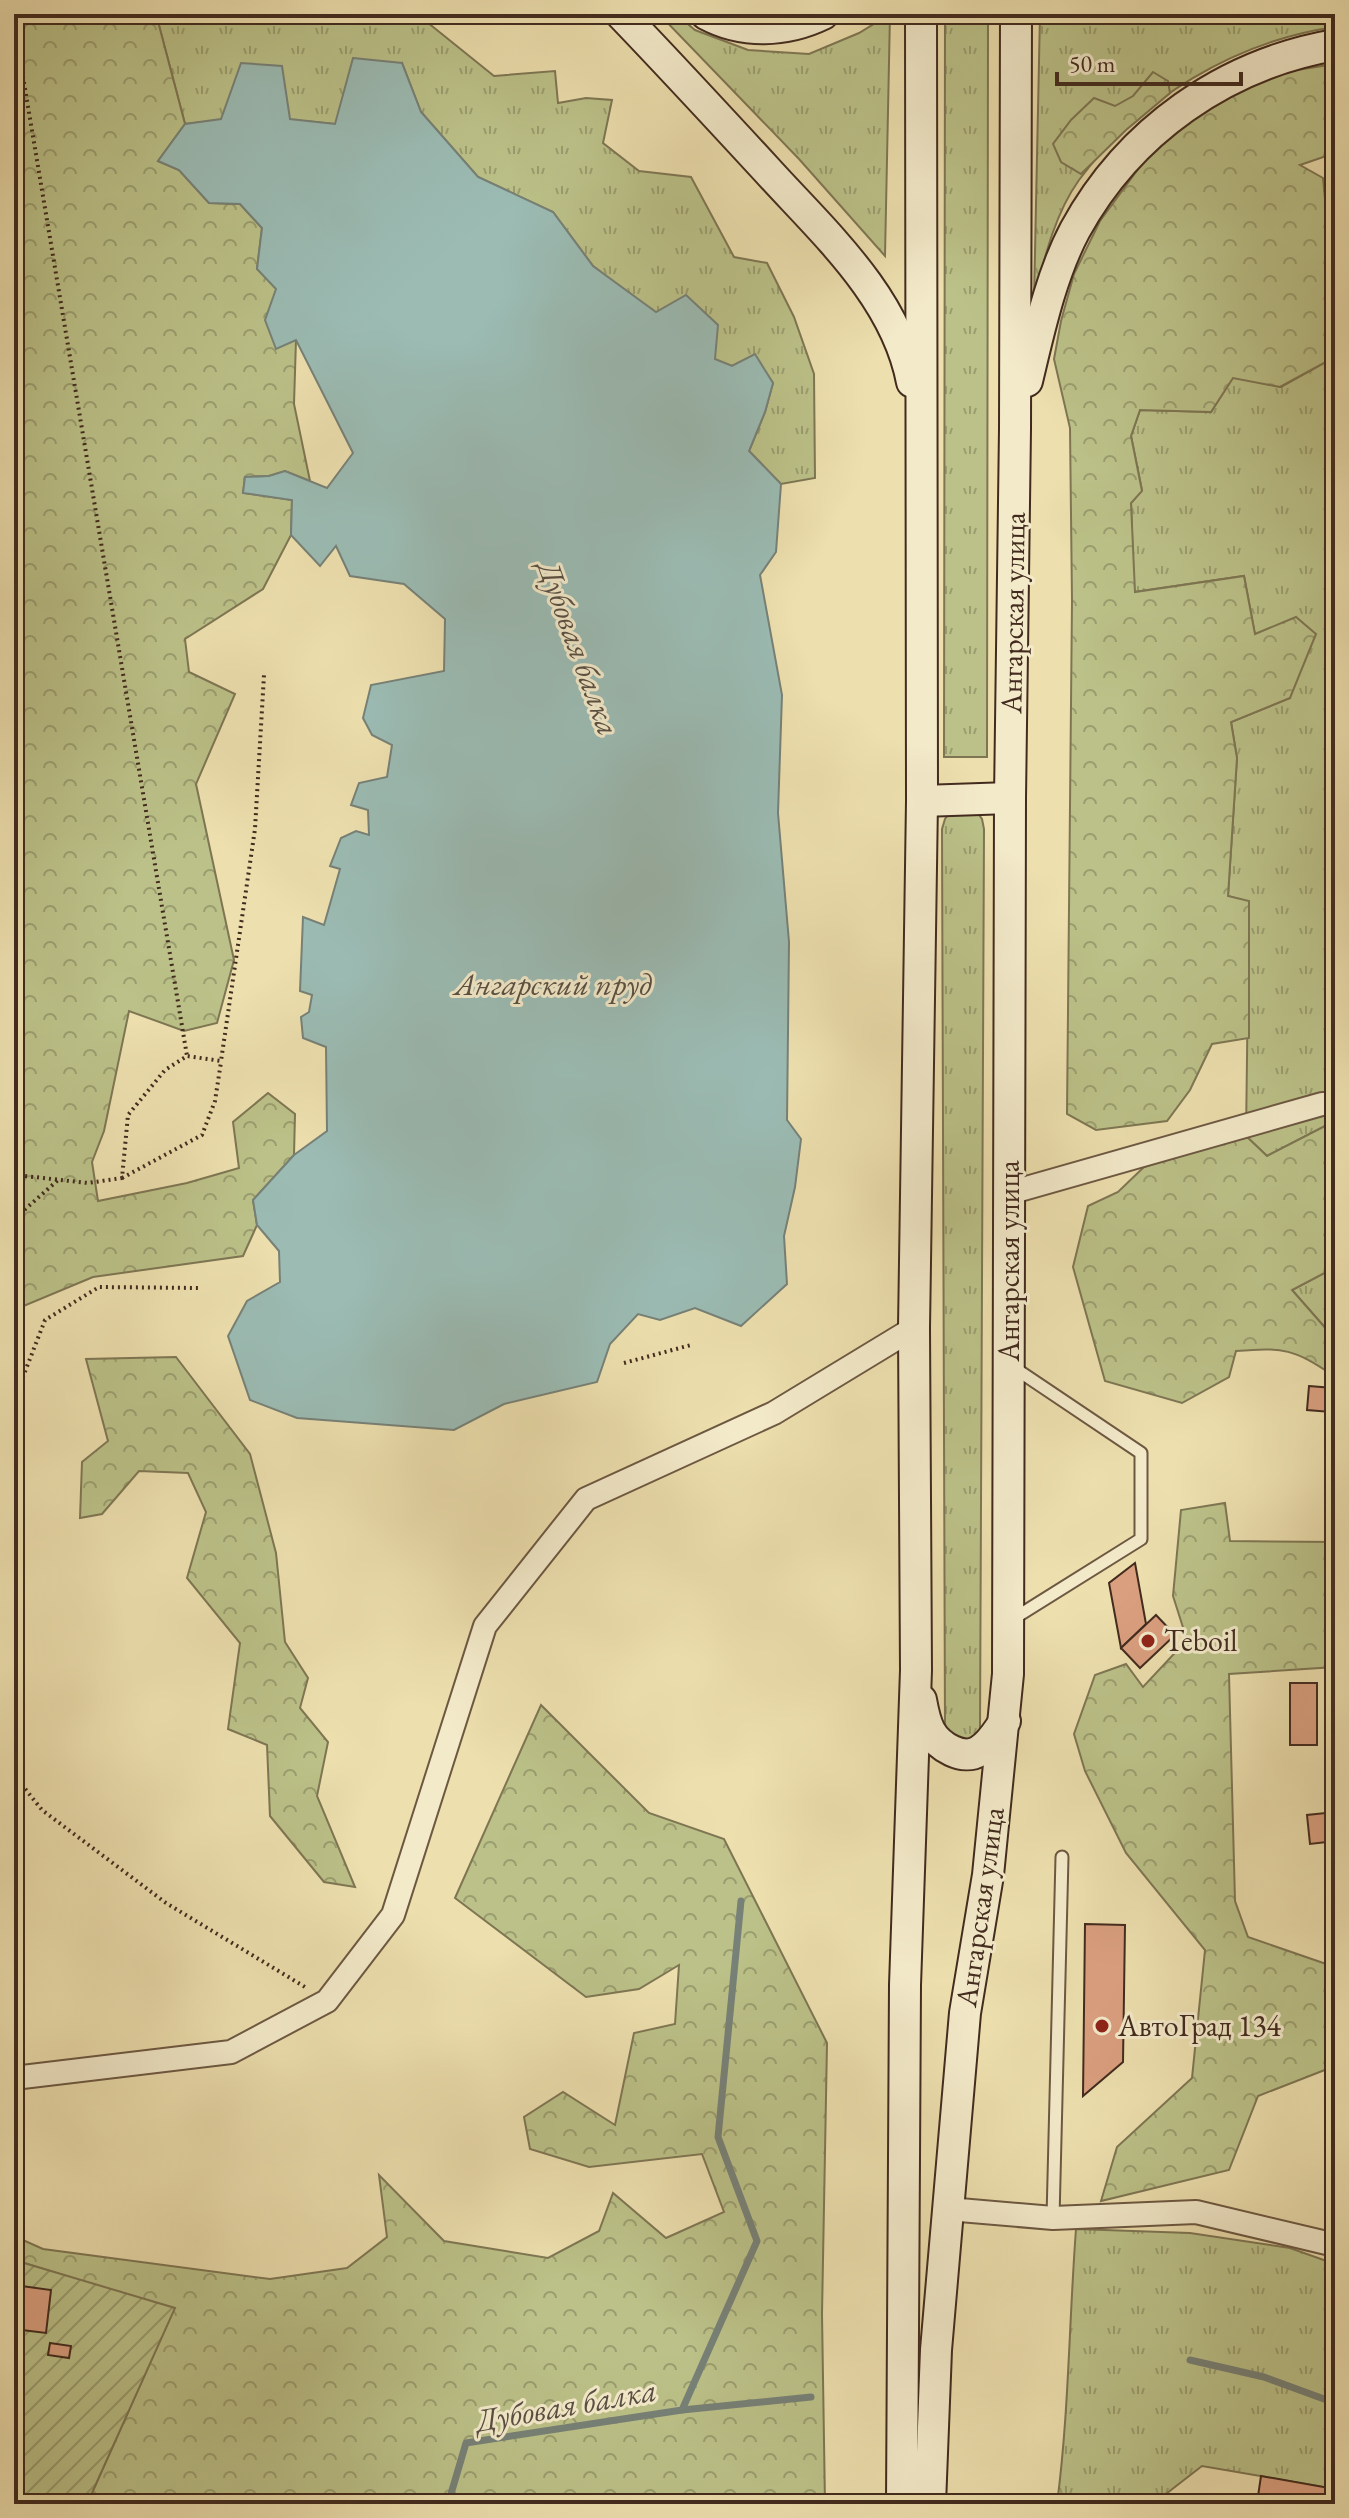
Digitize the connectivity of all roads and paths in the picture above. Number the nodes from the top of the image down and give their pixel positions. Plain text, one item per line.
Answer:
1 (621, 14) edge
2 (706, 14) edge
3 (823, 14) edge
4 (921, 14) edge
5 (1016, 14) edge
6 (14, 23) edge
7 (1335, 45) edge
8 (1015, 429) junction
9 (922, 433) junction
10 (264, 675) dead end
11 (1010, 798) junction
12 (922, 801) junction
13 (187, 1056) junction
14 (221, 1061) junction
15 (1335, 1104) edge
16 (14, 1177) edge
17 (122, 1178) junction
18 (58, 1180) junction
19 (1009, 1193) junction
20 (14, 1215) edge
21 (198, 1288) dead end
22 (914, 1328) junction
23 (691, 1345) dead end
24 (624, 1363) dead end
25 (1008, 1363) junction
26 (14, 1400) edge
27 (1009, 1622) junction
28 (916, 1670) junction
29 (1005, 1721) junction
30 (14, 1775) edge
31 (1062, 1857) dead end
32 (327, 2001) junction
33 (14, 2078) edge
34 (948, 2209) junction
35 (1053, 2218) junction
36 (1335, 2245) edge
37 (902, 2504) edge
38 (930, 2504) edge

1 - 9 main road
2 - 3 main road
4 - 9 main road, Ангарская улица
5 - 8 main road, Ангарская улица
6 - 13 path
7 - 8 main road
8 - 11 main road, Ангарская улица
9 - 12 main road, Ангарская улица
10 - 14 path
11 - 12 main road
11 - 19 main road, Ангарская улица
12 - 22 main road, Ангарская улица
13 - 14 path
13 - 17 path
14 - 17 path
15 - 19 street
16 - 18 path
17 - 18 path
18 - 20 path
19 - 25 main road, Ангарская улица
21 - 26 path
22 - 28 main road, Ангарская улица
22 - 32 street
23 - 24 path
25 - 27 main road, Ангарская улица
25 - 27 lane
27 - 29 main road, Ангарская улица
28 - 29 main road
28 - 37 main road, Ангарская улица
29 - 34 main road, Ангарская улица
30 - 32 path
31 - 35 lane
32 - 33 street
34 - 35 street
34 - 38 main road, Ангарская улица
35 - 36 street

